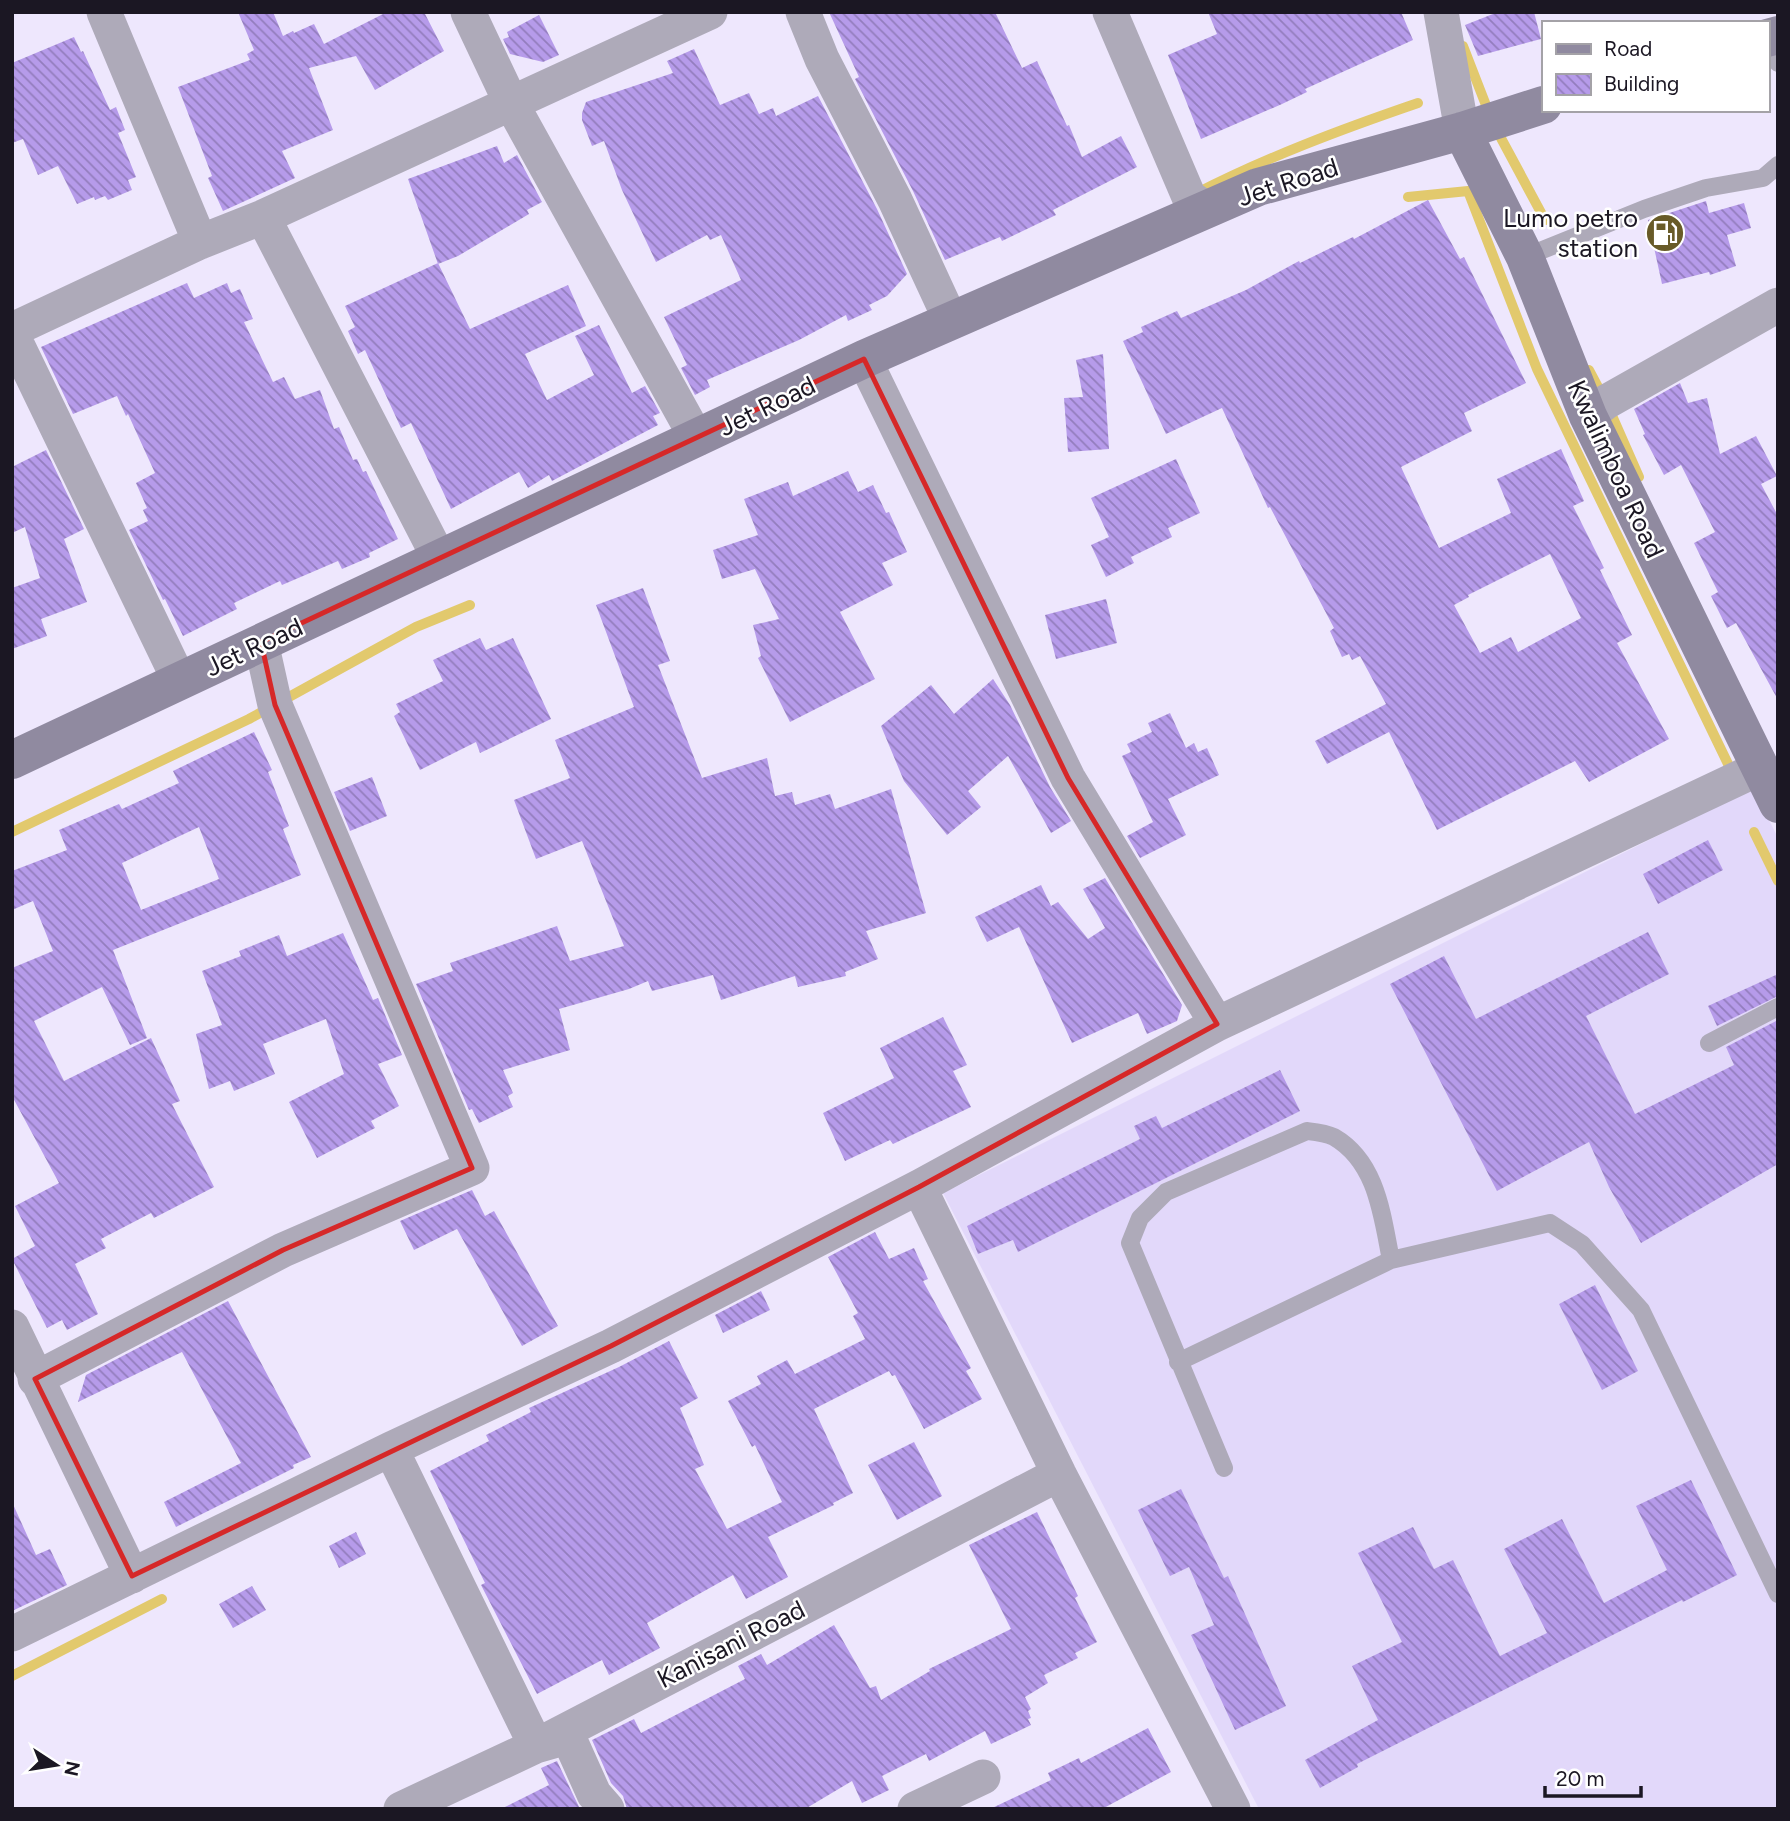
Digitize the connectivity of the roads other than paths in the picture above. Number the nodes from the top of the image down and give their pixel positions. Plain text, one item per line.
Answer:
1 (104, 12) edge
2 (468, 12) edge
3 (710, 12) edge
4 (803, 12) edge
5 (1110, 12) edge
6 (1441, 12) edge
7 (511, 103) junction
8 (1542, 106) edge
9 (1462, 131) junction
10 (1778, 165) edge
11 (1207, 210) junction
12 (263, 217) junction
13 (200, 242) junction
14 (1525, 257) junction
15 (1778, 305) edge
16 (951, 321) junction
17 (12, 332) edge
18 (864, 359) junction
19 (1588, 416) junction
20 (696, 439) junction
21 (440, 560) junction
22 (261, 642) junction
23 (180, 682) junction
24 (12, 760) edge
25 (1760, 768) junction
26 (1778, 804) edge
27 (1778, 1007) edge
28 (1217, 1024) junction
29 (1709, 1043) dead end
30 (919, 1187) junction
31 (1391, 1260) junction
32 (12, 1327) edge
33 (1178, 1363) junction
34 (35, 1379) junction
35 (391, 1449) junction
36 (1224, 1468) dead end
37 (1059, 1474) junction
38 (132, 1576) junction
39 (1778, 1594) edge
40 (12, 1634) edge
41 (536, 1746) junction
42 (983, 1777) dead end
43 (401, 1809) edge
44 (607, 1809) edge
45 (915, 1809) edge
46 (1233, 1809) edge

1 - 13 street
2 - 7 street
3 - 7 street
4 - 16 street
5 - 11 street
6 - 9 street
7 - 12 street
7 - 20 street
8 - 9 main road, Jet Road
9 - 11 main road, Jet Road
9 - 14 main road, Kwalimboa Road
10 - 14 lane
11 - 16 main road, Jet Road
12 - 13 street
12 - 21 street
13 - 17 street
14 - 19 main road, Kwalimboa Road
15 - 19 street
16 - 18 main road, Jet Road
17 - 23 street
18 - 20 main road, Jet Road
18 - 28 street
19 - 25 main road, Kwalimboa Road
20 - 21 main road, Jet Road
21 - 22 main road, Jet Road
22 - 23 main road, Jet Road
22 - 34 street
23 - 24 main road, Jet Road
25 - 26 main road, Kwalimboa Road
25 - 28 street
27 - 29 lane
28 - 30 street
30 - 35 street
30 - 37 street
31 - 33 lane
31 - 33 lane
31 - 39 lane
32 - 34 street
33 - 36 lane
34 - 38 street
35 - 38 street
35 - 41 street
37 - 41 street, Kanisani Road
37 - 46 street
38 - 40 street
41 - 43 street, Kanisani Road
41 - 44 street
42 - 45 street

